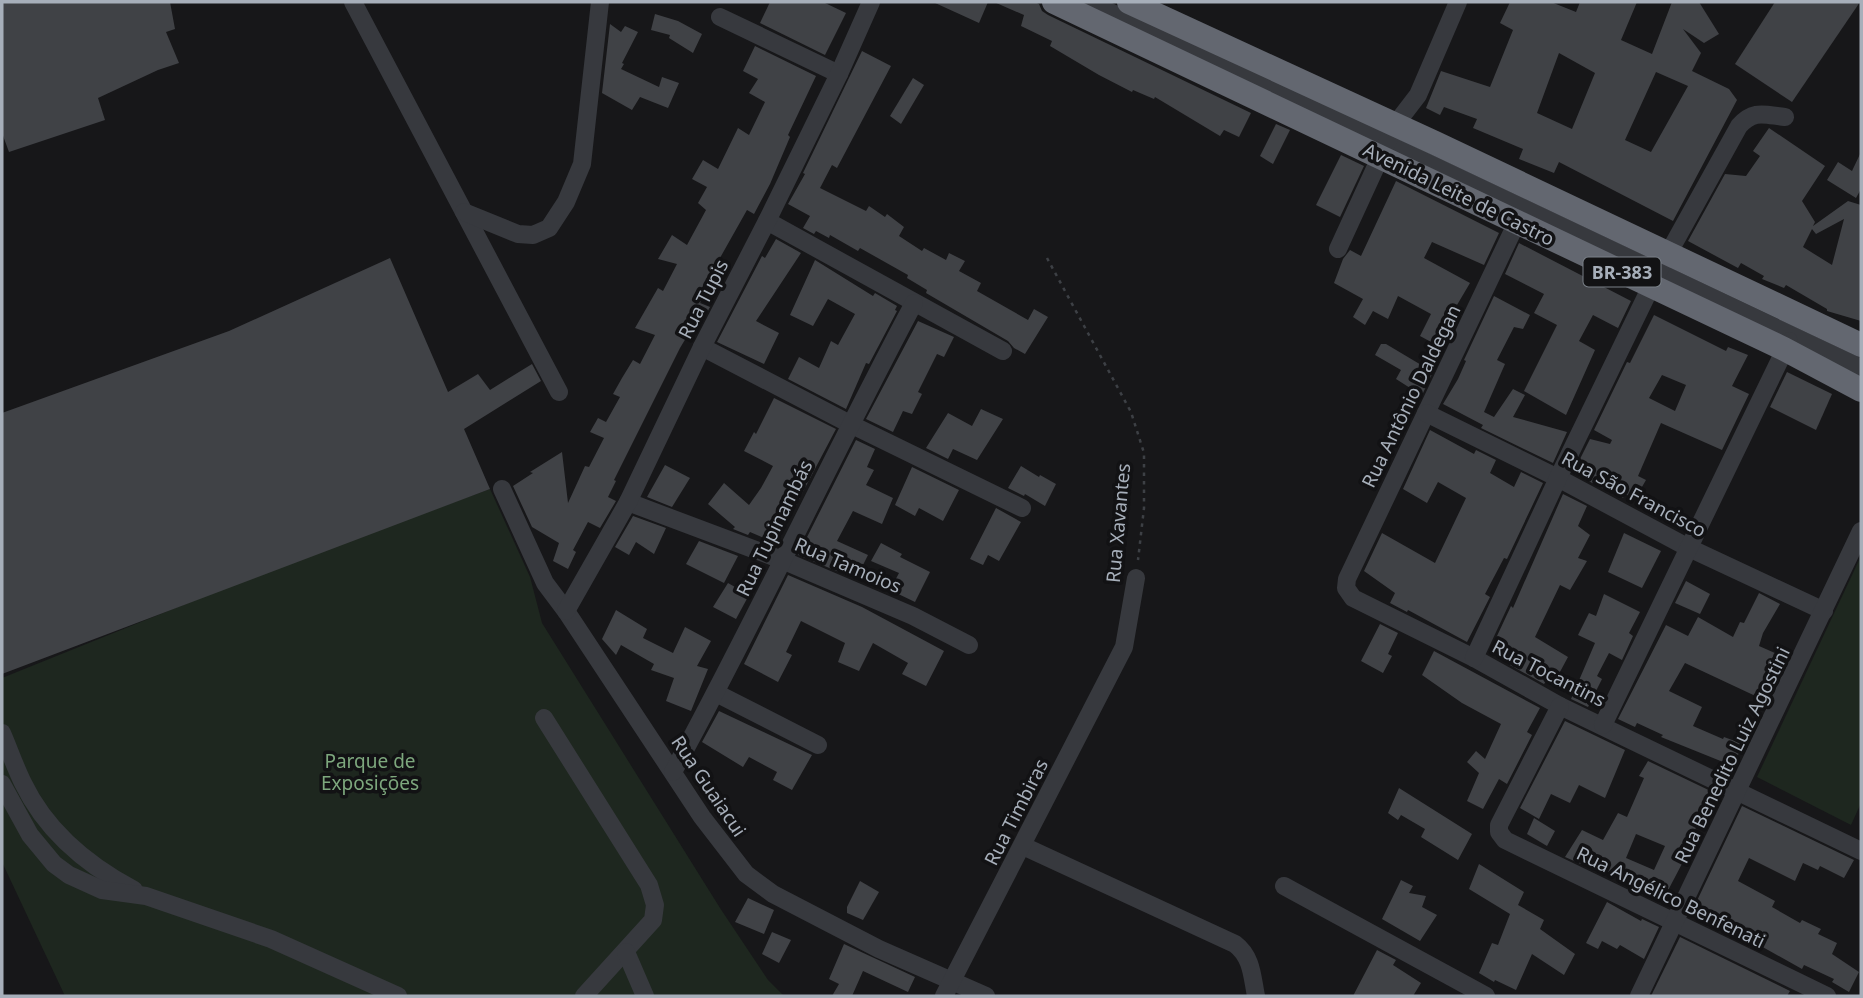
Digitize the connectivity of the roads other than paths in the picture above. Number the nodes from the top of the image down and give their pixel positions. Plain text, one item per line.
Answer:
1 (353, 2) edge
2 (600, 2) edge
3 (871, 2) edge
4 (1054, 2) edge
5 (1089, 2) edge
6 (1129, 2) edge
7 (1458, 2) edge
8 (720, 17) dead end
9 (839, 74) junction
10 (1785, 117) dead end
11 (1388, 141) junction
12 (464, 212) junction
13 (767, 221) junction
14 (1517, 222) junction
15 (1338, 249) dead end
16 (1659, 270) junction
17 (914, 303) junction
18 (1793, 334) junction
19 (1861, 345) edge
20 (702, 347) junction
21 (1003, 351) dead end
22 (1861, 368) edge
23 (1861, 390) edge
24 (559, 392) dead end
25 (1426, 413) junction
26 (849, 424) junction
27 (1558, 478) junction
28 (502, 489) dead end
29 (628, 502) junction
30 (1022, 508) dead end
31 (1861, 531) edge
32 (1687, 547) junction
33 (782, 560) junction
34 (1136, 578) road end
35 (1346, 588) joint
36 (566, 611) junction
37 (1824, 611) junction
38 (969, 645) dead end
39 (1124, 647) joint
40 (1474, 658) junction
41 (716, 693) junction
42 (1560, 705) junction
43 (544, 718) dead end
44 (1603, 725) junction
45 (2, 733) edge
46 (818, 745) dead end
47 (673, 772) junction
48 (2, 784) edge
49 (1738, 790) junction
50 (1023, 846) junction
51 (1861, 851) edge
52 (1284, 886) dead end
53 (146, 896) junction
54 (1675, 922) junction
55 (626, 952) junction
56 (948, 989) edge
57 (1474, 993) edge
58 (398, 996) edge
59 (584, 996) edge
60 (645, 996) edge
61 (986, 996) edge
62 (1256, 996) edge
63 (1639, 996) edge
64 (1827, 996) edge

1 - 12 street
2 - 12 street
3 - 9 street, Rua Tupis
4 - 11 highway, Avenida Leite de Castro / BR-383
5 - 11 street
6 - 11 highway, Avenida Leite de Castro / BR-383
7 - 11 street
8 - 9 street
9 - 13 street, Rua Tupis
10 - 16 street
11 - 14 highway, Avenida Leite de Castro / BR-383
11 - 15 street
11 - 16 highway, Avenida Leite de Castro / BR-383
12 - 24 street
13 - 17 street
13 - 20 street, Rua Tupis
14 - 16 highway, Avenida Leite de Castro / BR-383
14 - 25 street, Rua Antônio Daldegan
16 - 18 highway, Avenida Leite de Castro / BR-383
16 - 18 highway, Avenida Leite de Castro / BR-383
16 - 27 street
17 - 21 street
17 - 26 street, Rua Tupinambás
18 - 19 highway, Avenida Leite de Castro / BR-383
18 - 22 street
18 - 23 highway, Avenida Leite de Castro / BR-383
18 - 32 street
20 - 26 street
20 - 29 street, Rua Tupis
25 - 27 street, Rua São Francisco
25 - 35 street, Rua Antônio Daldegan
26 - 30 street
26 - 33 street, Rua Tupinambás
27 - 32 street, Rua São Francisco
27 - 40 street
28 - 36 street, Rua Guaiacui
29 - 33 street, Rua Tamoios
29 - 36 street, Rua Tupis
31 - 37 street, Rua Benedito Luiz Agostini
32 - 37 street, Rua São Francisco
32 - 44 street
33 - 38 street, Rua Tamoios
33 - 41 street, Rua Tupinambás
34 - 39 street, Rua Xavantes
35 - 40 street, Rua Tocantins
36 - 47 street, Rua Guaiacui
37 - 49 street, Rua Benedito Luiz Agostini
39 - 50 street, Rua Timbiras
40 - 42 street, Rua Tocantins
41 - 46 street
41 - 47 street, Rua Tupinambás
42 - 44 street, Rua Tocantins
42 - 54 street, Rua Angélico Benfenati
43 - 55 street
44 - 49 street, Rua Tocantins
45 - 53 street
47 - 56 street, Rua Guaiacui
48 - 53 street
49 - 51 street, Rua Tocantins
49 - 54 street, Rua Benedito Luiz Agostini
50 - 56 street, Rua Timbiras
50 - 62 street
52 - 57 street
53 - 58 street
54 - 63 street, Rua Benedito Luiz Agostini
54 - 64 street, Rua Angélico Benfenati
55 - 59 street
55 - 60 street
56 - 61 street, Rua Guaiacui

